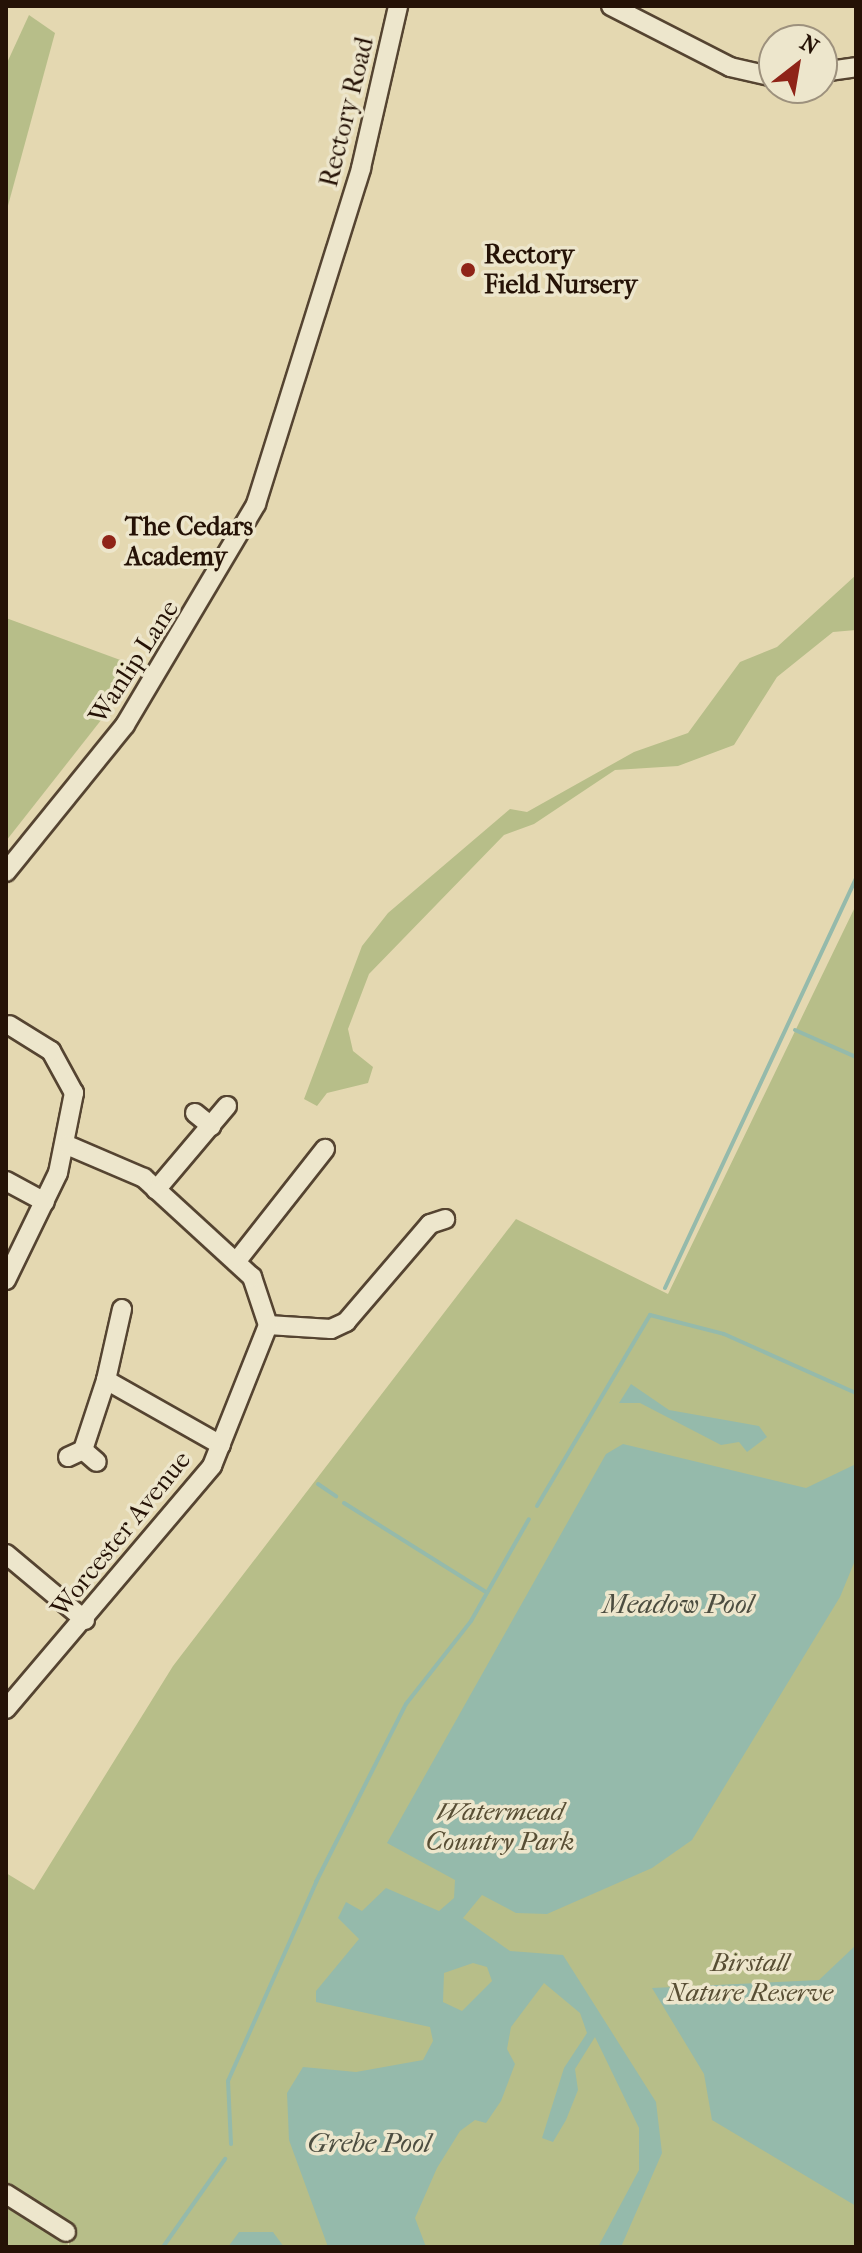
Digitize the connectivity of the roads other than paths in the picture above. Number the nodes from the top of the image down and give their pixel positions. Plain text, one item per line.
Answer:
1 (398, 6) edge
2 (611, 6) edge
3 (758, 73) edge
4 (343, 229) joint
5 (6, 872) edge
6 (9, 1025) dead end
7 (227, 1106) dead end
8 (195, 1113) dead end
9 (211, 1126) junction
10 (67, 1145) junction
11 (324, 1162) dead end
12 (6, 1181) edge
13 (156, 1190) junction
14 (45, 1202) junction
15 (432, 1218) dead end
16 (236, 1262) junction
17 (6, 1280) edge
18 (143, 1322) dead end
19 (268, 1325) junction
20 (106, 1380) junction
21 (221, 1445) junction
22 (83, 1456) dead end
23 (27, 1546) dead end
24 (10, 1558) edge
25 (85, 1620) junction
26 (6, 1709) edge
27 (6, 2194) edge
28 (66, 2232) dead end

1 - 4 street, Rectory Road
2 - 3 street
4 - 5 street, Wanlip Lane
6 - 10 street
7 - 9 street
8 - 9 street
9 - 13 street
10 - 13 street
10 - 14 street
11 - 16 street
12 - 14 street
13 - 16 street
14 - 17 street
15 - 19 street
16 - 19 street
18 - 20 street
19 - 21 street, Worcester Avenue
20 - 21 street
20 - 22 street
21 - 25 street, Worcester Avenue
23 - 24 street
24 - 25 street
25 - 26 street, Worcester Avenue
27 - 28 street

